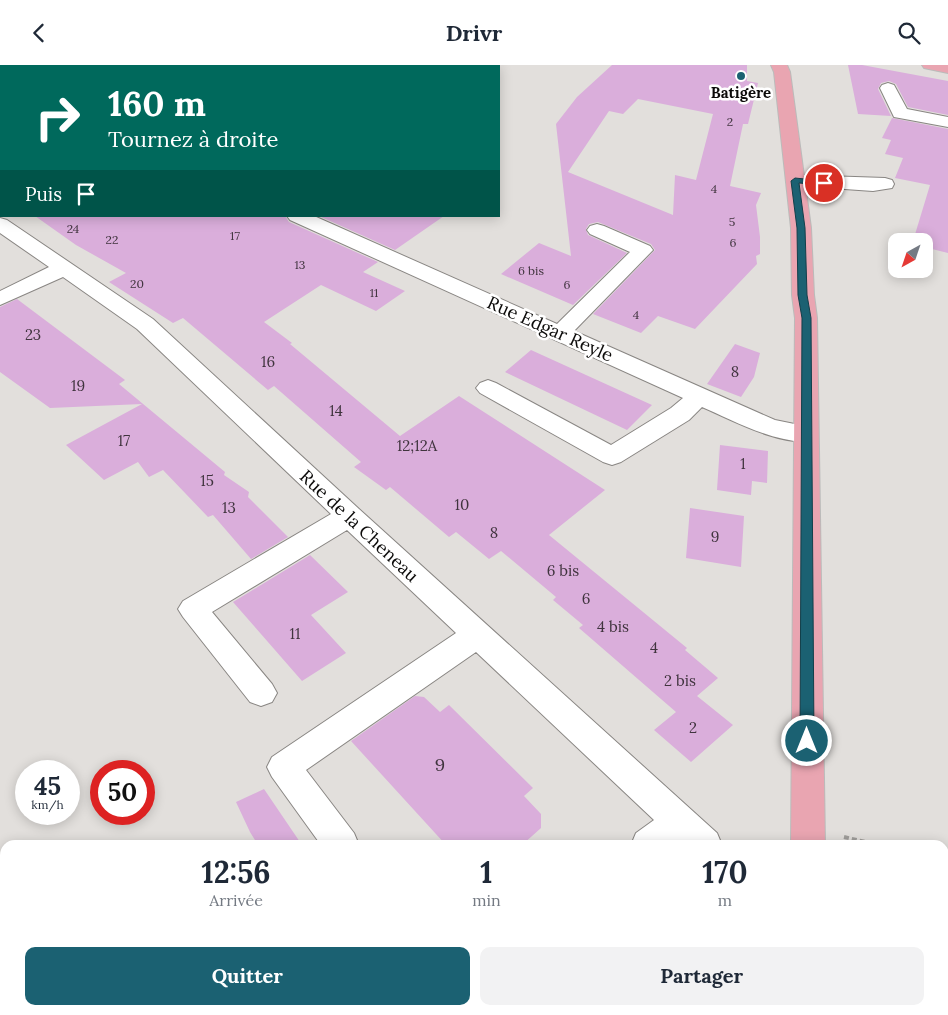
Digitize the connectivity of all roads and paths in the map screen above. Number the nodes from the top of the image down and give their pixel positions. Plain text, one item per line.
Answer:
1 (930, 65) edge
2 (782, 67) edge
3 (948, 68) edge
4 (888, 88) dead end
5 (948, 122) edge
6 (795, 181) junction
7 (885, 184) dead end
8 (298, 217) edge
9 (0, 224) edge
10 (597, 230) dead end
11 (64, 268) junction
12 (0, 299) edge
13 (560, 333) junction
14 (488, 388) dead end
15 (699, 396) junction
16 (805, 434) junction
17 (348, 516) junction
18 (477, 635) junction
19 (261, 693) dead end
20 (679, 821) junction
21 (338, 840) edge
22 (654, 840) edge
23 (700, 840) edge
24 (808, 840) edge

1 - 3 main road
2 - 6 main road
4 - 5 street
6 - 7 street
6 - 16 main road
8 - 13 street, Rue Edgar Reyle
9 - 11 street, Rue de la Cheneau
10 - 13 street
11 - 12 street
11 - 17 street, Rue de la Cheneau
13 - 15 street, Rue Edgar Reyle
14 - 15 street
15 - 16 street, Rue Edgar Reyle
16 - 24 main road
17 - 18 street, Rue de la Cheneau
17 - 19 street
18 - 20 street, Rue de la Cheneau
18 - 21 street
20 - 22 street
20 - 23 street, Rue de la Cheneau

